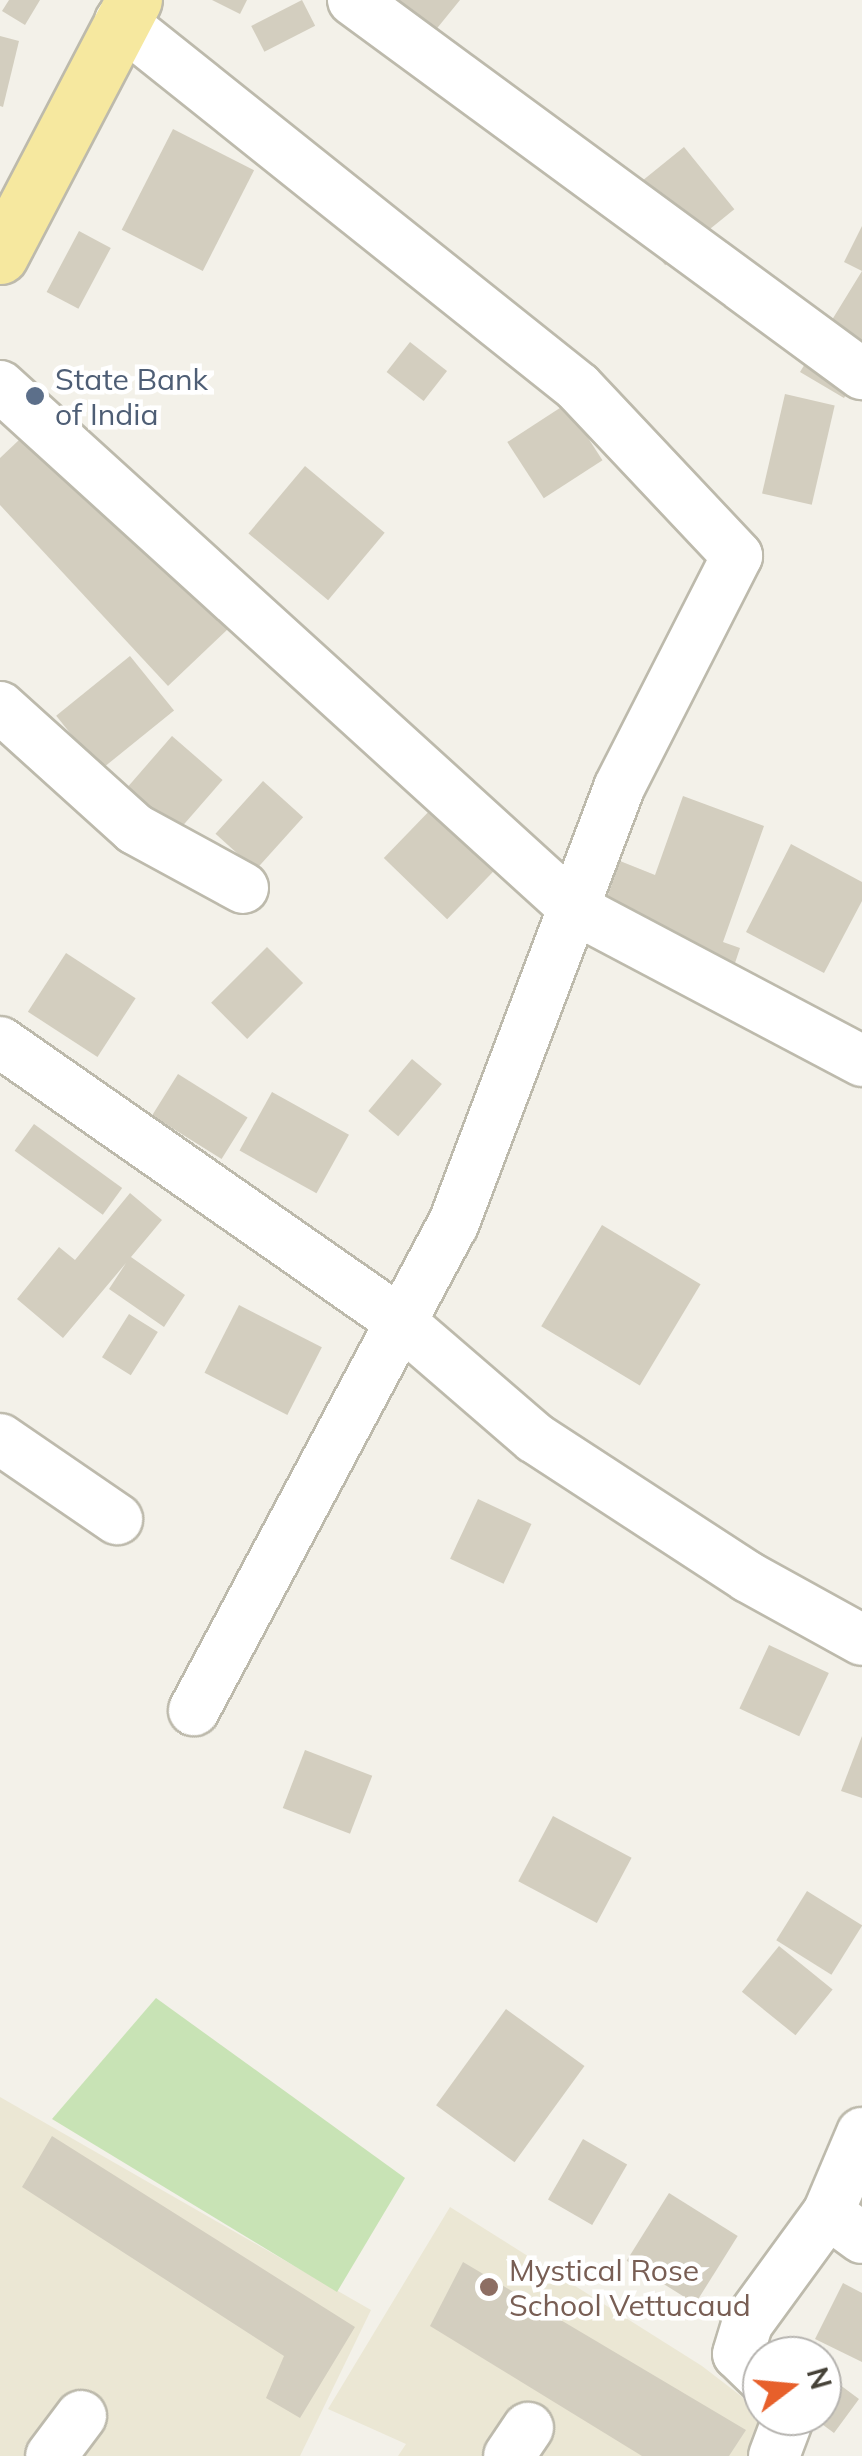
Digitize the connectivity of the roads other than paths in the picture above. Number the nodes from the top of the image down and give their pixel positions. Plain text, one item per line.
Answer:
1 (353, 0) edge
2 (127, 11) edge
3 (0, 256) edge
4 (862, 374) edge
5 (0, 386) edge
6 (0, 707) edge
7 (243, 888) dead end
8 (575, 909) junction
9 (0, 1042) edge
10 (862, 1061) edge
11 (398, 1319) junction
12 (0, 1439) edge
13 (117, 1519) dead end
14 (862, 1640) edge
15 (194, 1710) dead end
16 (862, 2133) edge
17 (845, 2226) edge
18 (744, 2336) edge
19 (82, 2416) dead end
20 (51, 2456) edge

1 - 4 street
2 - 3 main road
2 - 8 street
5 - 8 street
6 - 7 street
8 - 10 street
8 - 11 street
9 - 11 street
11 - 14 street
11 - 15 street
12 - 13 street
16 - 17 street
17 - 18 street
19 - 20 street

